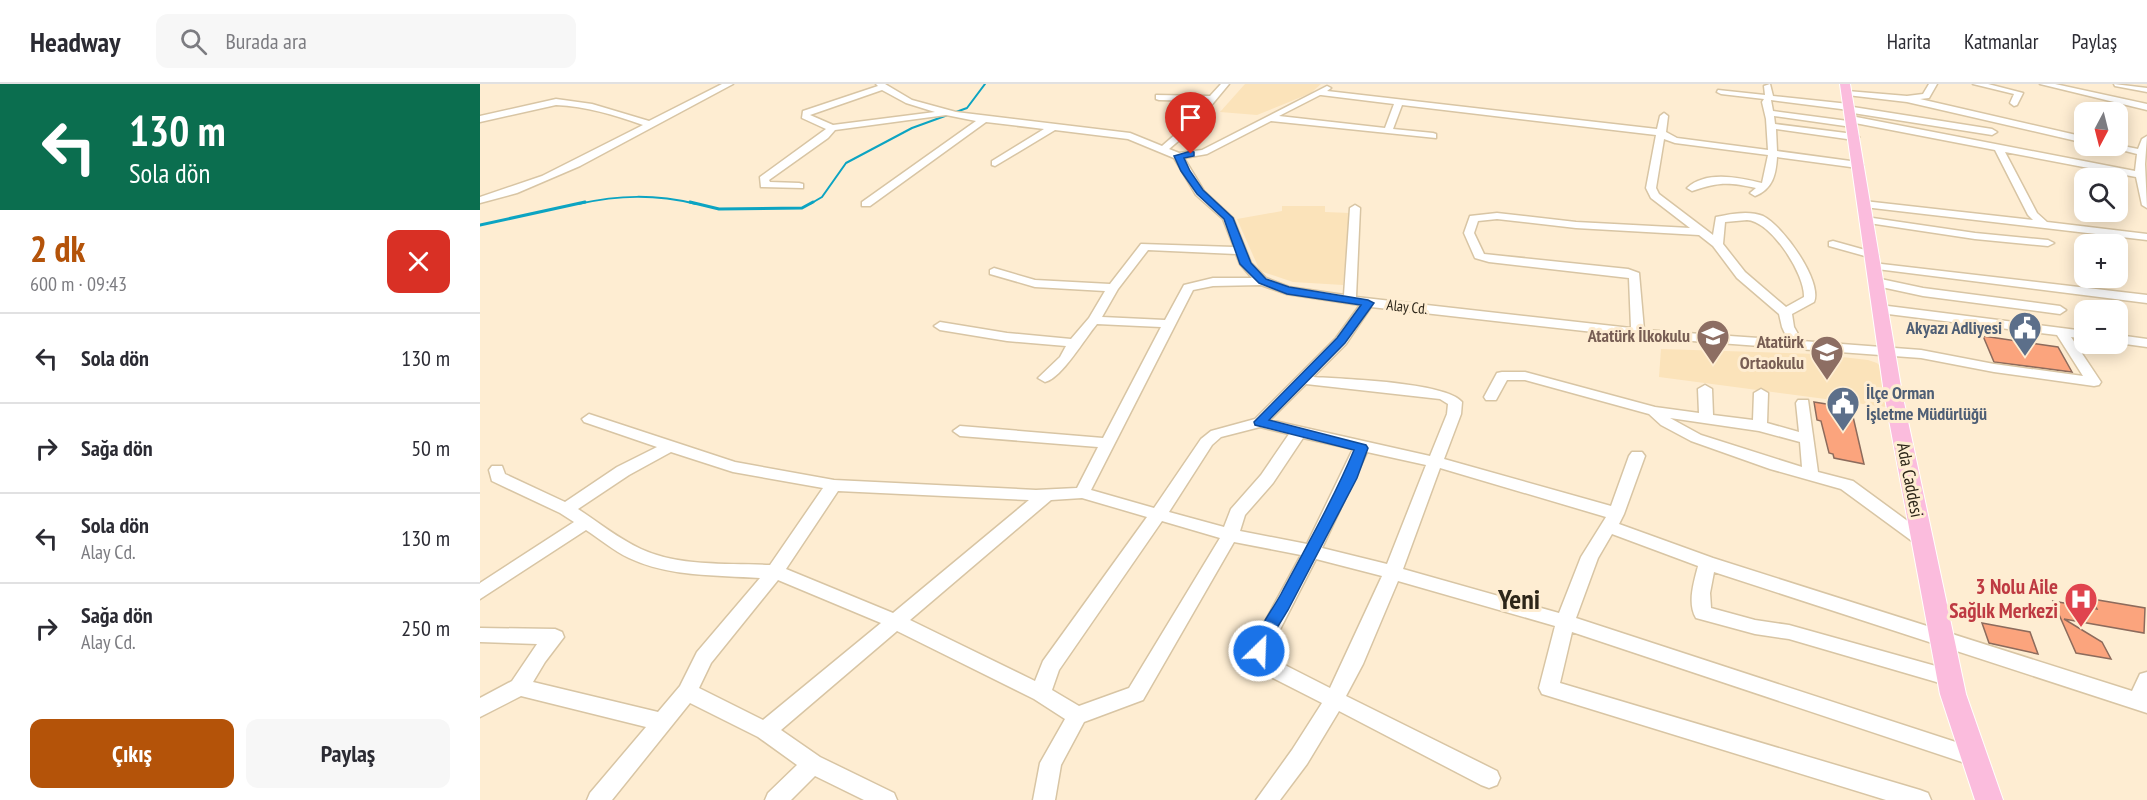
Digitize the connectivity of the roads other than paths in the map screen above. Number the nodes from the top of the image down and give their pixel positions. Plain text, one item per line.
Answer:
1 (729, 84) edge
2 (1225, 84) edge
3 (1332, 84) edge
4 (1933, 84) edge
5 (1977, 84) edge
6 (2044, 84) edge
7 (2118, 84) edge
8 (881, 86) edge
9 (1768, 86) dead end
10 (2147, 90) edge
11 (1721, 92) dead end
12 (549, 93) dead end
13 (1321, 93) junction
14 (1926, 96) junction
15 (1159, 97) dead end
16 (1769, 98) junction
17 (1211, 99) junction
18 (1907, 99) junction
19 (567, 102) junction
20 (1399, 102) junction
21 (1953, 103) dead end
22 (2014, 103) dead end
23 (2147, 107) edge
24 (1849, 111) edge
25 (947, 112) junction
26 (1771, 113) junction
27 (1664, 116) dead end
28 (1269, 118) junction
29 (480, 119) edge
30 (984, 119) junction
31 (652, 125) junction
32 (1773, 126) junction
33 (1053, 127) junction
34 (832, 128) junction
35 (1388, 131) junction
36 (1992, 132) dead end
37 (1659, 134) junction
38 (1433, 136) dead end
39 (2074, 137) edge
40 (2147, 139) edge
41 (1164, 149) junction
42 (1999, 149) junction
43 (2128, 149) edge
44 (2141, 152) junction
45 (1771, 153) junction
46 (1178, 156) junction
47 (995, 164) dead end
48 (1858, 165) junction
49 (2142, 170) edge
50 (799, 186) dead end
51 (1692, 188) dead end
52 (2145, 191) edge
53 (480, 200) edge
54 (866, 204) dead end
55 (2147, 206) edge
56 (1355, 208) dead end
57 (1865, 212) junction
58 (2045, 226) junction
59 (1701, 232) junction
60 (2147, 237) edge
61 (2048, 243) dead end
62 (1717, 244) junction
63 (1833, 244) dead end
64 (1241, 251) junction
65 (1874, 267) junction
66 (994, 272) dead end
67 (1262, 281) junction
68 (1113, 288) junction
69 (2147, 299) edge
70 (1350, 300) junction
71 (1368, 303) junction
72 (1880, 309) junction
73 (2060, 310) dead end
74 (1785, 313) junction
75 (1094, 320) junction
76 (1168, 324) junction
77 (940, 326) dead end
78 (2061, 332) junction
79 (1638, 333) junction
80 (2074, 334) edge
81 (2128, 341) edge
82 (1074, 343) junction
83 (1797, 344) junction
84 (2147, 344) edge
85 (1887, 352) junction
86 (1045, 378) dead end
87 (1303, 380) junction
88 (1705, 389) dead end
89 (1761, 393) dead end
90 (1491, 397) dead end
91 (1803, 403) dead end
92 (1654, 411) junction
93 (1706, 417) junction
94 (589, 419) dead end
95 (1260, 422) junction
96 (1760, 426) junction
97 (960, 431) dead end
98 (1299, 433) junction
99 (1807, 439) junction
100 (1106, 443) junction
101 (668, 447) junction
102 (1361, 448) junction
103 (1637, 456) dead end
104 (1434, 462) junction
105 (497, 470) dead end
106 (1811, 475) junction
107 (834, 484) junction
108 (1082, 493) junction
109 (1046, 495) junction
110 (566, 509) junction
111 (1159, 513) junction
112 (1612, 520) junction
113 (585, 523) junction
114 (1230, 535) junction
115 (1922, 540) junction
116 (1311, 551) junction
117 (1707, 563) junction
118 (1391, 571) junction
119 (775, 572) junction
120 (480, 592) edge
121 (895, 621) junction
122 (1565, 622) junction
123 (480, 635) edge
124 (1942, 640) junction
125 (1950, 678) junction
126 (2147, 680) edge
127 (519, 687) junction
128 (687, 692) junction
129 (1041, 693) junction
130 (1335, 700) junction
131 (2142, 703) edge
132 (480, 708) edge
133 (1077, 716) junction
134 (661, 722) junction
135 (765, 731) junction
136 (1974, 757) junction
137 (813, 764) junction
138 (1489, 778) dead end
139 (598, 800) edge
140 (776, 800) edge
141 (886, 800) edge
142 (1044, 800) edge
143 (1267, 800) edge
144 (1920, 800) edge
145 (1989, 800) edge

1 - 31 street
2 - 17 street
3 - 13 street
4 - 14 street
5 - 22 street
6 - 23 street
7 - 10 street
8 - 25 street
8 - 34 street
9 - 16 street
11 - 16 street
12 - 19 street
13 - 20 street
13 - 28 street
14 - 18 street
14 - 21 street
15 - 17 street
16 - 24 street
16 - 26 street
17 - 41 street
18 - 24 street
18 - 39 street
19 - 29 street
19 - 31 street
20 - 35 street
20 - 37 street
24 - 26 street
24 - 32 street
24 - 36 street
24 - 42 street
24 - 48 main road, Ada Caddesi
25 - 30 street
25 - 34 street
26 - 32 street
27 - 37 street
28 - 35 street
28 - 46 street
30 - 33 street
30 - 54 street
31 - 53 street
32 - 45 street
33 - 41 street
33 - 47 street
34 - 50 street
35 - 38 street
37 - 45 street
37 - 59 street
40 - 44 street
41 - 46 street
42 - 49 street
42 - 58 street
43 - 44 street
44 - 49 street
45 - 48 street
45 - 51 street
46 - 64 street
48 - 57 main road, Ada Caddesi
49 - 52 street
52 - 55 street
56 - 70 street
57 - 58 street
57 - 61 street
57 - 65 main road, Ada Caddesi
58 - 60 street
59 - 62 street
59 - 79 street
62 - 74 street
62 - 74 street
63 - 65 street
64 - 67 street
64 - 68 street
65 - 69 street
65 - 72 main road, Ada Caddesi
65 - 73 street
66 - 68 street
67 - 70 street, Alay Cd.
67 - 76 street
68 - 75 street
70 - 71 street, Alay Cd.
71 - 79 street, Alay Cd.
71 - 87 street
72 - 78 street
72 - 85 main road, Ada Caddesi
74 - 83 street
75 - 76 street
75 - 82 street
76 - 100 street
77 - 82 street
78 - 80 street
78 - 85 street, Alay Cd.
79 - 83 street, Alay Cd.
81 - 84 street
82 - 86 street
83 - 85 street, Alay Cd.
85 - 115 main road, Ada Caddesi
87 - 95 street
87 - 104 street
88 - 93 street
89 - 96 street
90 - 92 street
91 - 99 street
92 - 93 street
92 - 106 street
93 - 96 street
94 - 101 street
95 - 98 street
95 - 111 street
96 - 99 street
97 - 100 street
98 - 102 street
98 - 114 street
99 - 106 street
100 - 108 street
101 - 107 street
101 - 110 street
102 - 104 street
102 - 116 street
103 - 112 street
104 - 112 street
104 - 118 street
105 - 110 street
106 - 115 street
107 - 109 street
107 - 119 street
108 - 109 street
108 - 111 street
109 - 121 street
110 - 113 street
111 - 114 street
111 - 129 street
112 - 117 street
112 - 122 street
113 - 119 street
113 - 120 street
114 - 116 street
114 - 133 street
115 - 124 main road, Ada Caddesi
116 - 118 street
116 - 130 street
117 - 124 street
117 - 125 street
118 - 122 street
118 - 130 street
119 - 121 street
119 - 128 street
121 - 129 street
121 - 135 street
122 - 136 street
122 - 144 street
123 - 127 street
124 - 125 main road, Ada Caddesi
124 - 131 street
125 - 136 main road, Ada Caddesi
126 - 131 street
127 - 132 street
127 - 134 street
128 - 134 street
128 - 135 street
129 - 133 street
130 - 138 street
130 - 143 street
133 - 142 street
134 - 139 street
135 - 137 street
136 - 145 main road, Ada Caddesi
137 - 140 street
137 - 141 street

